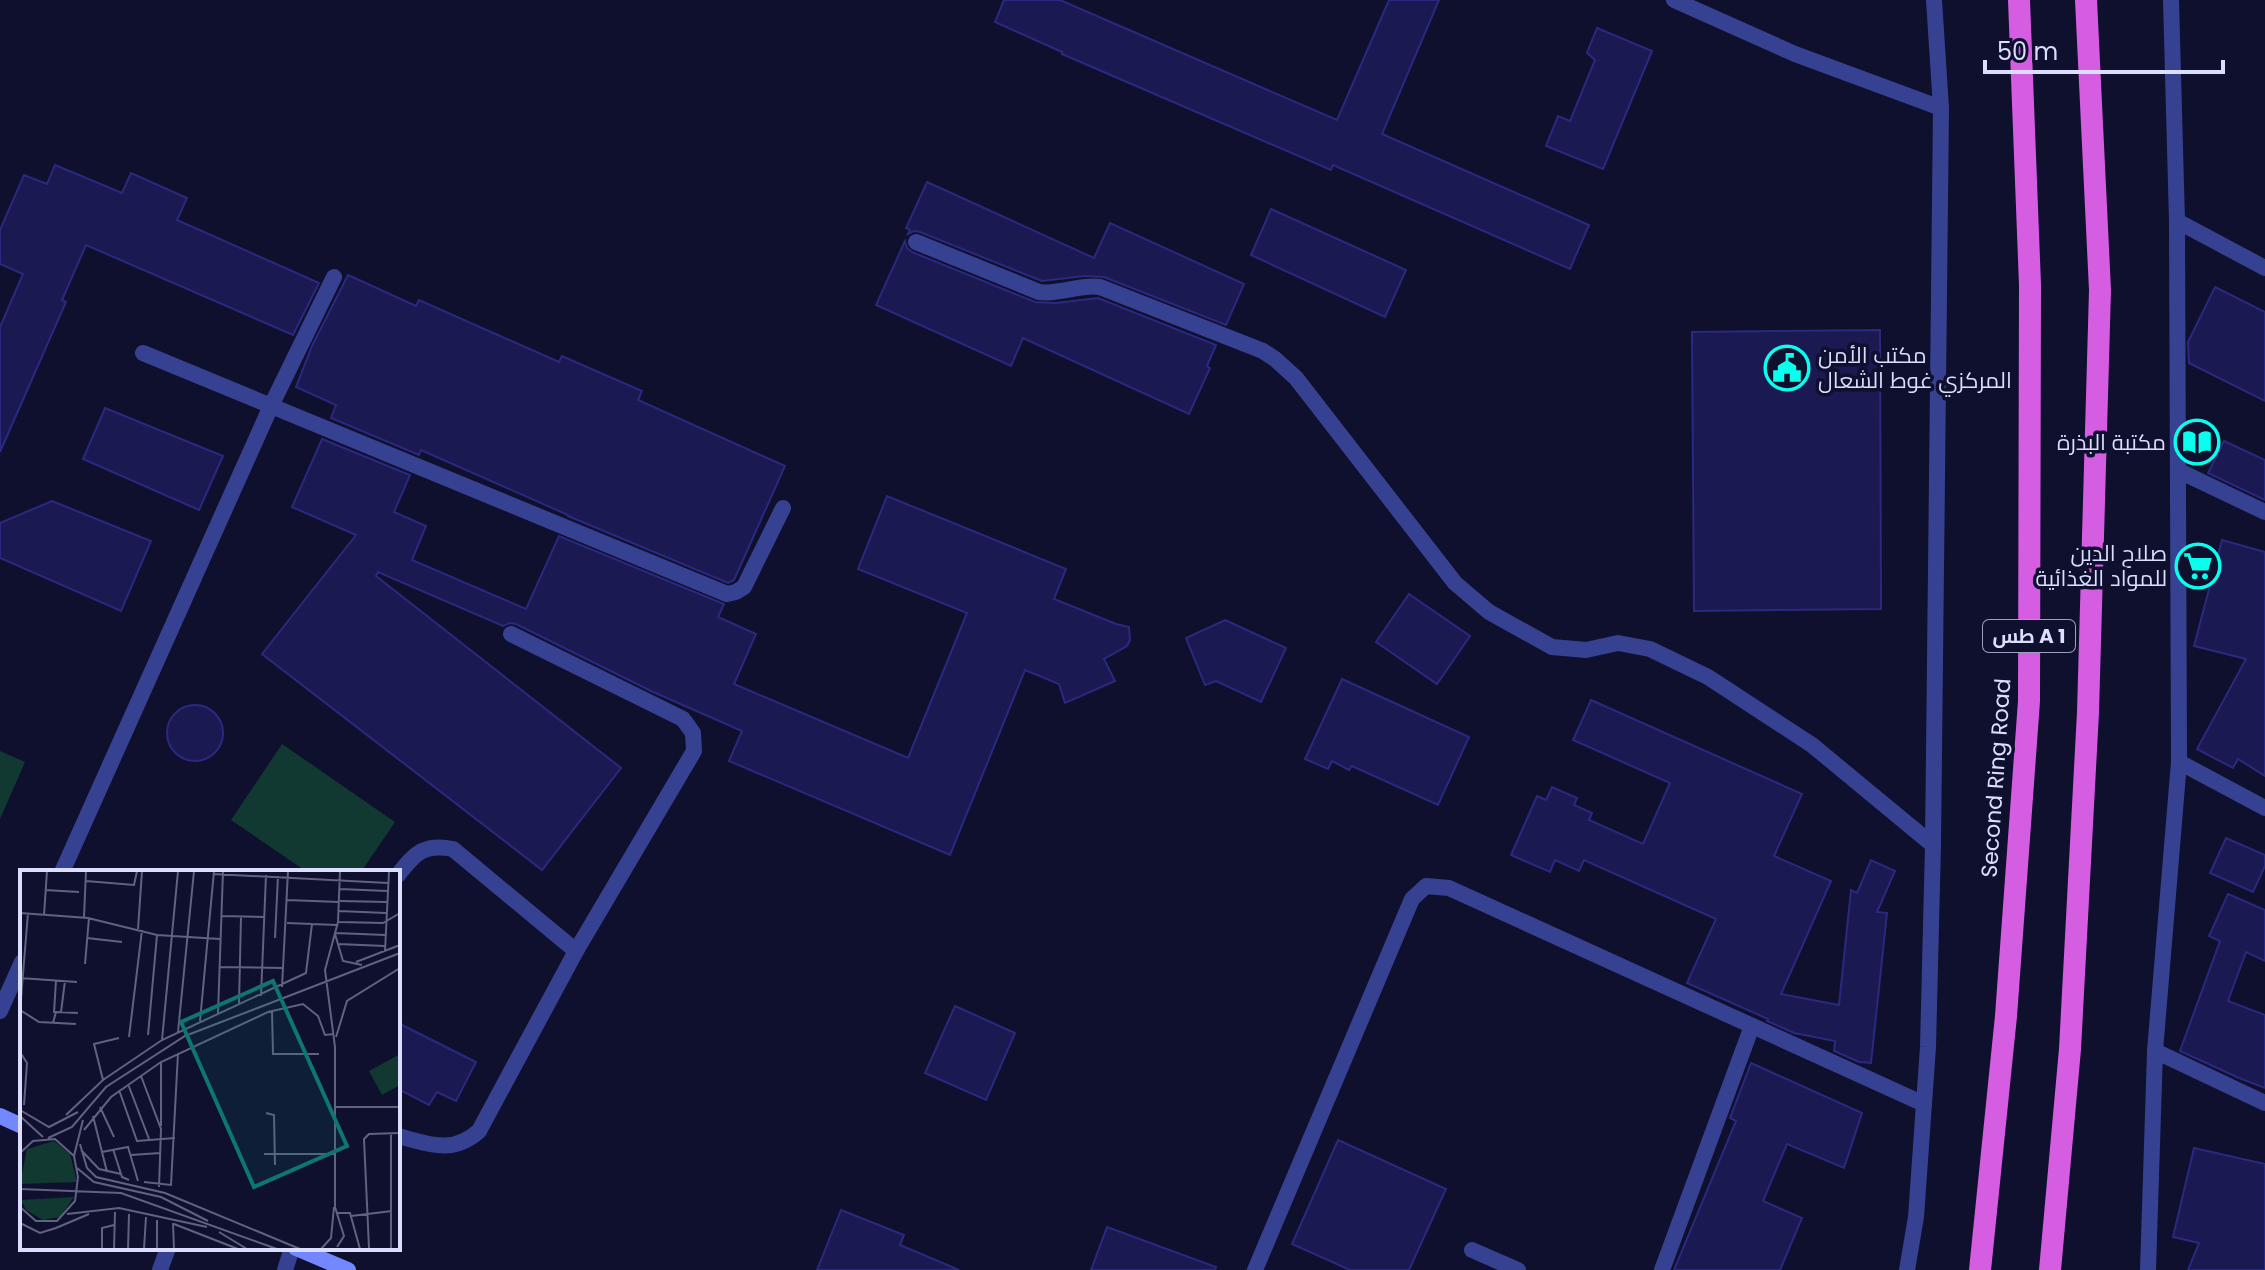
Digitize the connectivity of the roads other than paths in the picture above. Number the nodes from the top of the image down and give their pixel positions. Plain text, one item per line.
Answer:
1 (1674, 0) edge
2 (1934, 0) edge
3 (2019, 0) edge
4 (2086, 0) edge
5 (2171, 0) edge
6 (1941, 108) junction
7 (2177, 221) junction
8 (916, 242) dead end
9 (2265, 268) edge
10 (334, 277) dead end
11 (143, 353) dead end
12 (271, 406) junction
13 (2179, 471) junction
14 (783, 508) dead end
15 (2265, 512) edge
16 (511, 634) dead end
17 (2179, 762) junction
18 (2265, 808) edge
19 (1933, 845) junction
20 (63, 870) edge
21 (400, 872) edge
22 (576, 951) junction
23 (20, 966) edge
24 (0, 1011) edge
25 (1752, 1026) junction
26 (2155, 1051) junction
27 (2265, 1103) edge
28 (1924, 1104) junction
29 (0, 1116) edge
30 (20, 1125) edge
31 (400, 1136) edge
32 (167, 1250) edge
33 (293, 1250) edge
34 (299, 1250) edge
35 (1472, 1250) dead end
36 (160, 1270) edge
37 (285, 1270) edge
38 (348, 1270) edge
39 (1255, 1270) edge
40 (1518, 1270) edge
41 (1662, 1270) edge
42 (1907, 1270) edge
43 (1980, 1270) edge
44 (2050, 1270) edge
45 (2148, 1270) edge

1 - 6 street
2 - 6 street
3 - 43 highway, Second Ring Road / طس A 1
4 - 44 highway, طس A 1
5 - 7 street
6 - 19 street
7 - 9 street
7 - 13 street
8 - 19 street
10 - 12 street
11 - 12 street
12 - 14 street
12 - 20 street
13 - 15 street
13 - 17 street
16 - 22 street
17 - 18 street
17 - 26 street
19 - 28 street
21 - 22 street
22 - 31 street
23 - 24 street
25 - 28 street
25 - 39 street
25 - 41 street
26 - 27 street
26 - 45 street
28 - 42 street
29 - 30 main road
32 - 36 street
33 - 37 street
34 - 38 main road
35 - 40 street

